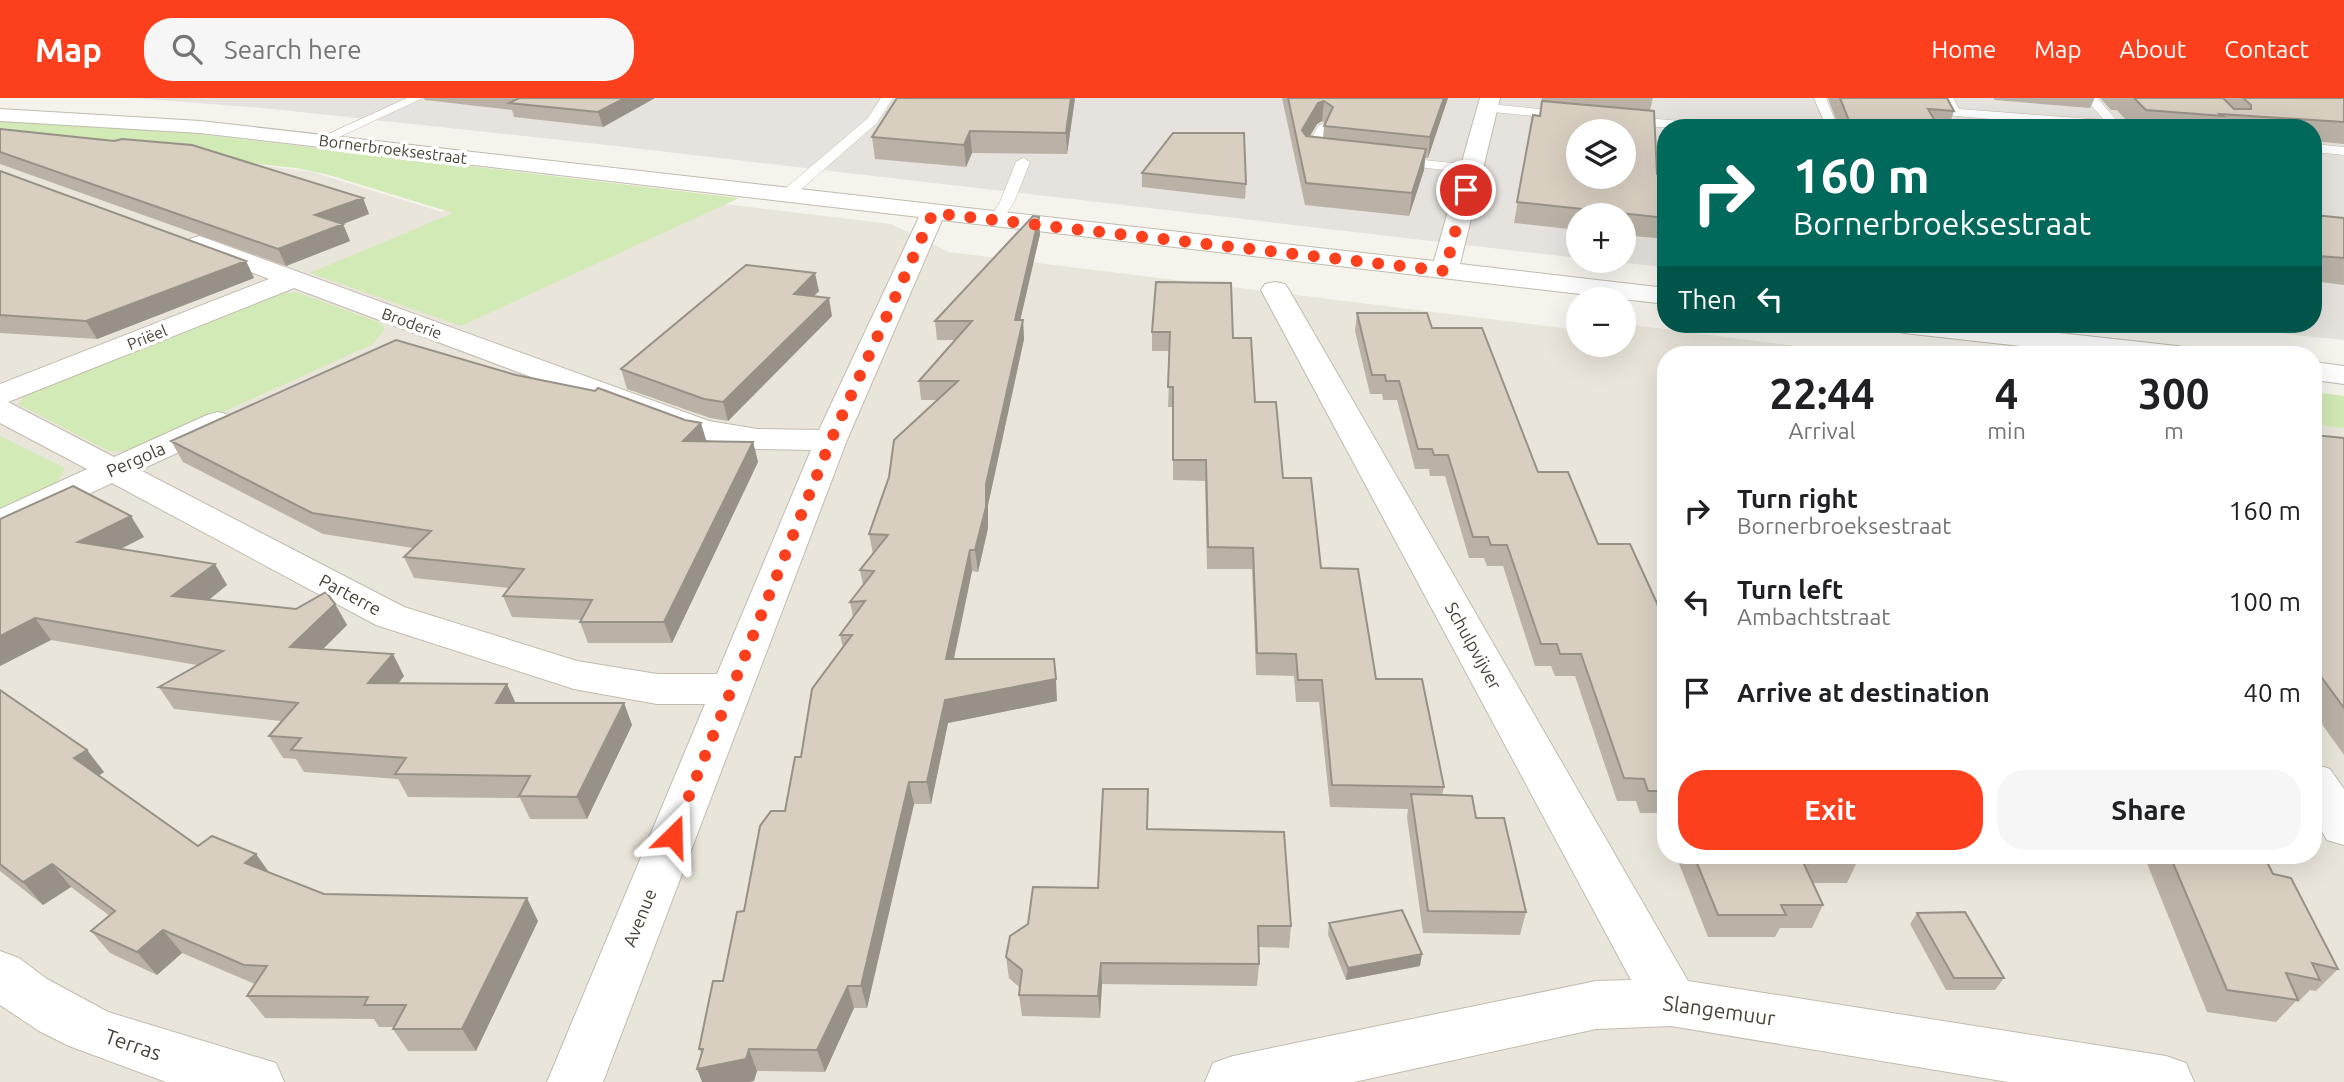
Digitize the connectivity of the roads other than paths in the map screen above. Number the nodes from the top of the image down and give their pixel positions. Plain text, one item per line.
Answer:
1 (417, 98) edge
2 (887, 98) edge
3 (1820, 98) edge
4 (1947, 98) edge
5 (2091, 98) edge
6 (1489, 103) edge
7 (0, 115) edge
8 (1582, 116) edge
9 (1828, 118) dead end
10 (2041, 119) edge
11 (2110, 119) edge
12 (1636, 121) edge
13 (1657, 123) edge
14 (1324, 128) edge
15 (318, 141) junction
16 (2322, 149) edge
17 (2344, 151) edge
18 (1336, 155) edge
19 (1375, 159) edge
20 (1023, 162) edge
21 (1472, 169) junction
22 (786, 195) junction
23 (933, 213) junction
24 (995, 220) junction
25 (177, 236) edge
26 (1445, 271) junction
27 (294, 279) junction
28 (1275, 290) dead end
29 (1657, 295) edge
30 (425, 328) junction
31 (1952, 333) edge
32 (387, 345) edge
33 (2022, 346) edge
34 (2322, 372) edge
35 (2344, 374) edge
36 (0, 395) edge
37 (250, 408) edge
38 (0, 410) edge
39 (831, 440) junction
40 (112, 471) junction
41 (0, 522) edge
42 (731, 689) junction
43 (2322, 794) edge
44 (2344, 827) edge
45 (6, 989) edge
46 (1671, 1002) junction
47 (256, 1082) edge
48 (575, 1082) edge
49 (1233, 1082) edge
50 (2166, 1082) edge

1 - 15 lane
2 - 22 lane
3 - 9 lane
4 - 10 lane
5 - 11 lane
6 - 8 lane
6 - 21 street
7 - 15 street, Bornerbroeksestraat
12 - 13 lane
14 - 18 lane
15 - 22 street, Bornerbroeksestraat
16 - 17 lane
19 - 21 lane
20 - 24 lane
21 - 26 street
22 - 23 street, Bornerbroeksestraat
23 - 24 street, Bornerbroeksestraat
23 - 39 street, Avenue
24 - 26 street, Bornerbroeksestraat
25 - 27 street, Broderie
26 - 29 street, Bornerbroeksestraat
27 - 30 street, Broderie
27 - 36 street, Priëel
28 - 46 street, Schulpvijver
30 - 32 street
30 - 39 street, Broderie
31 - 33 street
34 - 35 street
37 - 40 street, Pergola
38 - 40 street, Parterre
39 - 42 street, Avenue
40 - 41 street, Pergola
40 - 42 street, Parterre
42 - 48 street, Avenue
43 - 44 street
45 - 47 street, Terras
46 - 49 street, Slangemuur
46 - 50 street, Slangemuur

